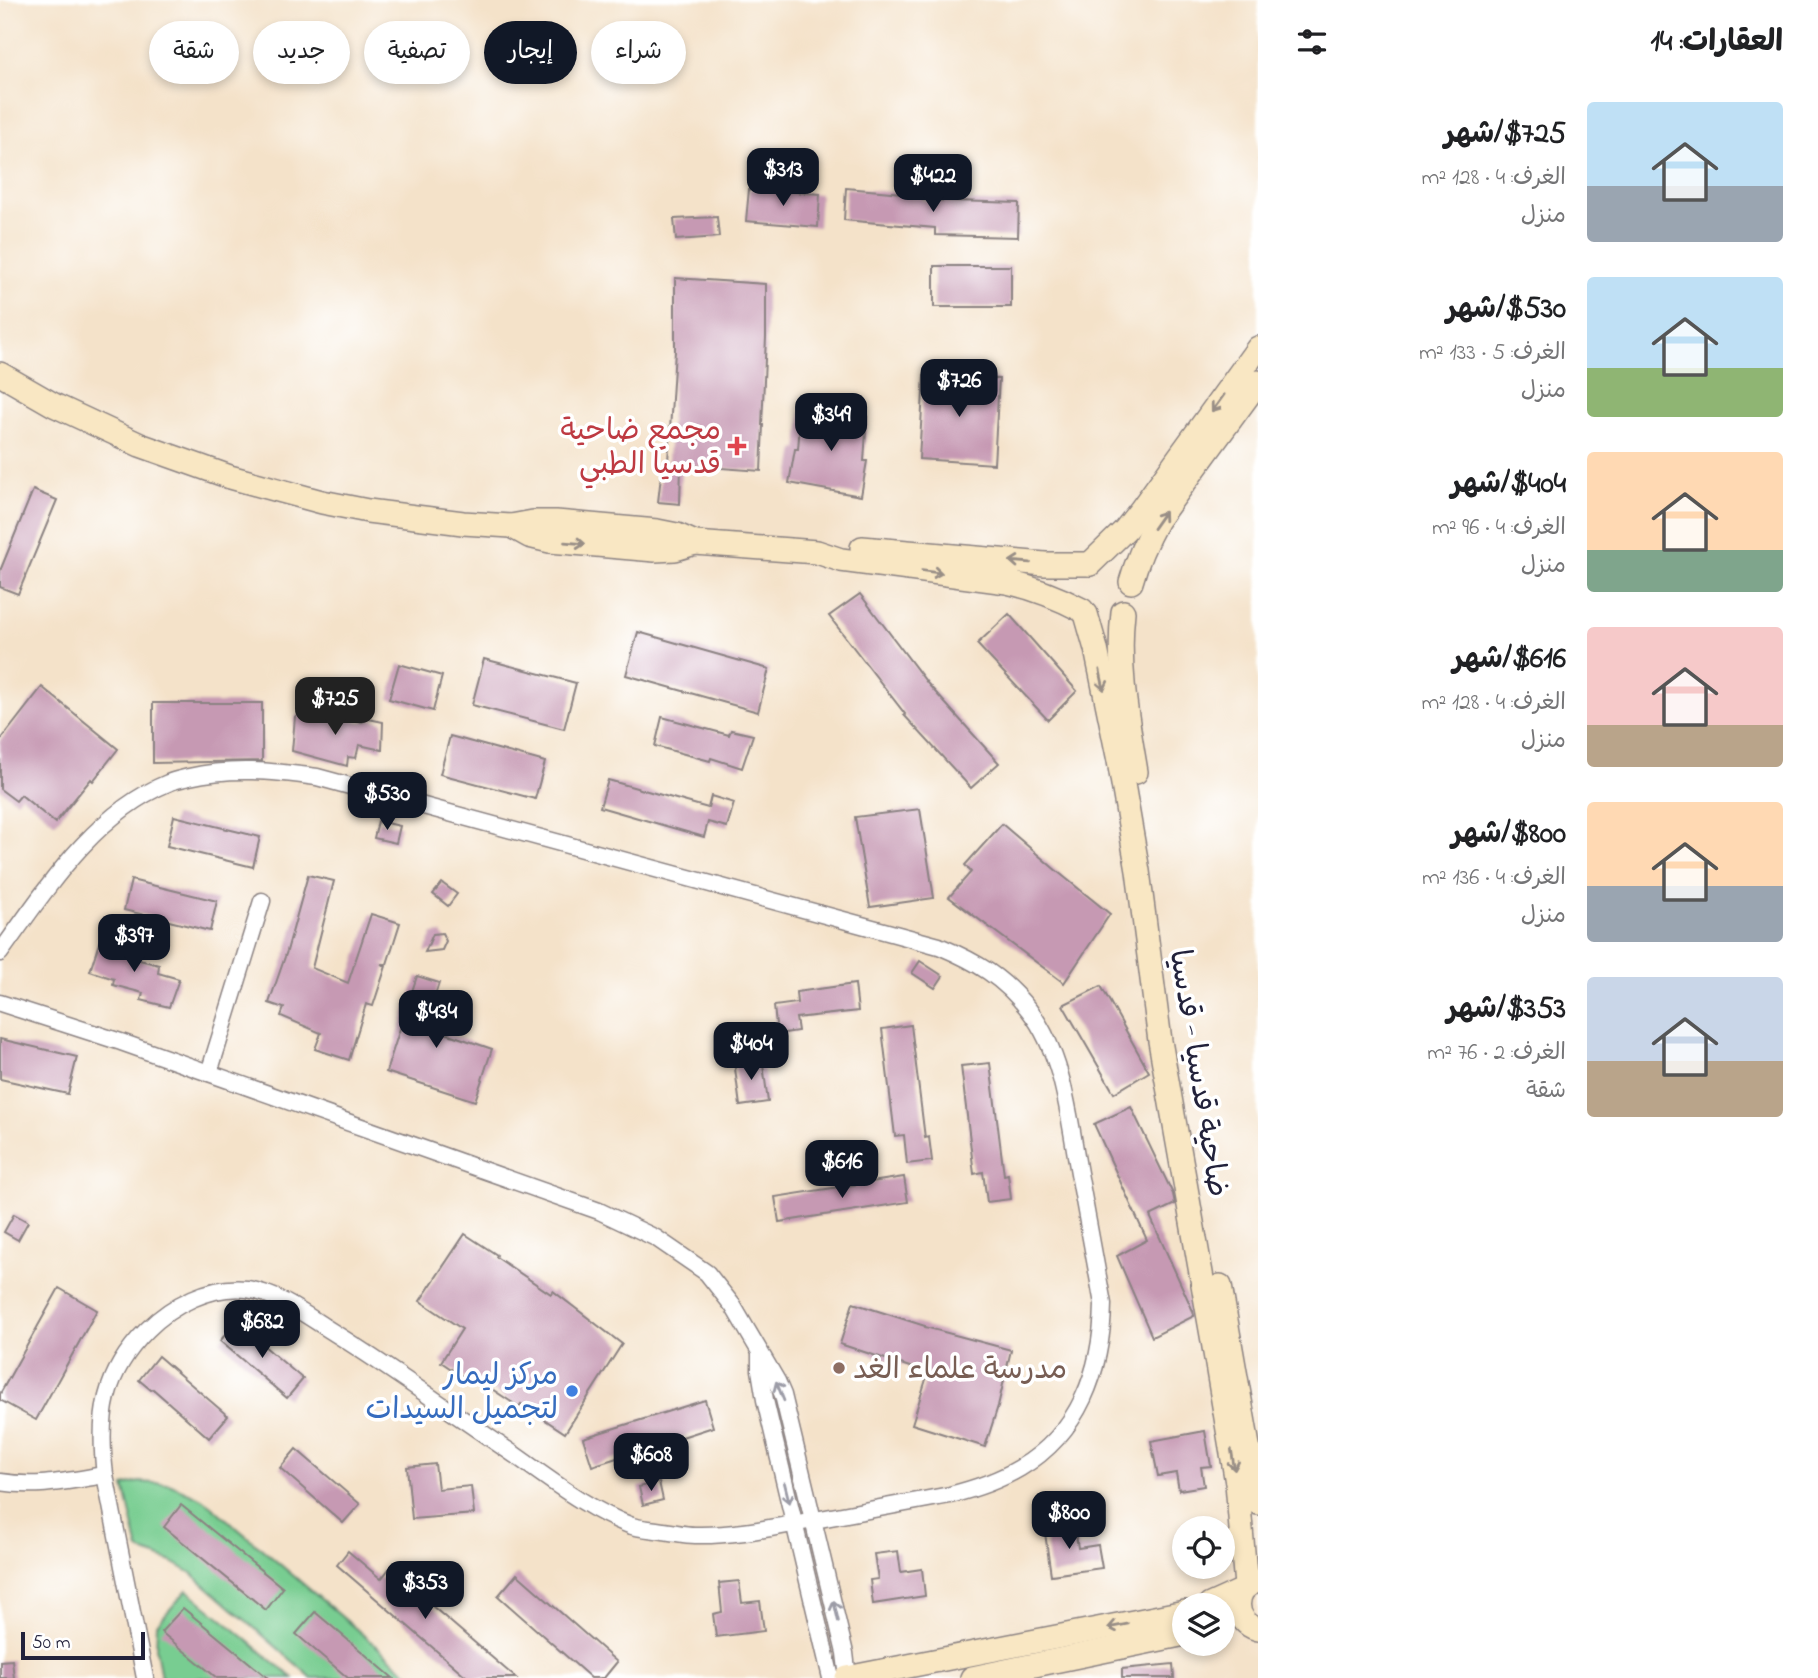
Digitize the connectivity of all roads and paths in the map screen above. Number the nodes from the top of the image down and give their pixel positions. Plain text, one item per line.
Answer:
1 (1258, 348) edge
2 (0, 374) edge
3 (1258, 382) edge
4 (817, 552) junction
5 (1089, 564) junction
6 (1131, 582) junction
7 (1124, 611) junction
8 (1084, 612) junction
9 (262, 901) dead end
10 (0, 953) edge
11 (0, 1003) edge
12 (209, 1073) junction
13 (760, 1354) junction
14 (104, 1475) junction
15 (0, 1482) edge
16 (1258, 1503) edge
17 (814, 1520) junction
18 (794, 1524) junction
19 (1248, 1586) edge
20 (1172, 1615) edge
21 (1235, 1628) edge
22 (1255, 1629) edge
23 (1172, 1637) edge
24 (145, 1678) edge
25 (831, 1678) edge
26 (848, 1678) edge
27 (972, 1678) edge

1 -> 5 main road
2 - 4 main road
6 -> 3 main road
5 -> 4 main road
4 -> 8 main road
5 - 6 main road
5 - 8 main road
6 - 7 main road
7 - 8 main road
7 - 16 main road, ضاحية قدسيا - قدسيا
8 -> 19 main road, ضاحية قدسيا - قدسيا
9 - 12 street
10 - 17 street
11 - 12 street
12 - 13 street
17 -> 13 street
13 -> 18 street
14 - 15 street
14 - 18 street
14 - 24 street
17 - 18 street
26 -> 17 street
18 - 25 street
19 - 22 main road, ضاحية قدسيا - قدسيا
20 -> 26 main road
21 - 22 main road
23 - 27 main road

